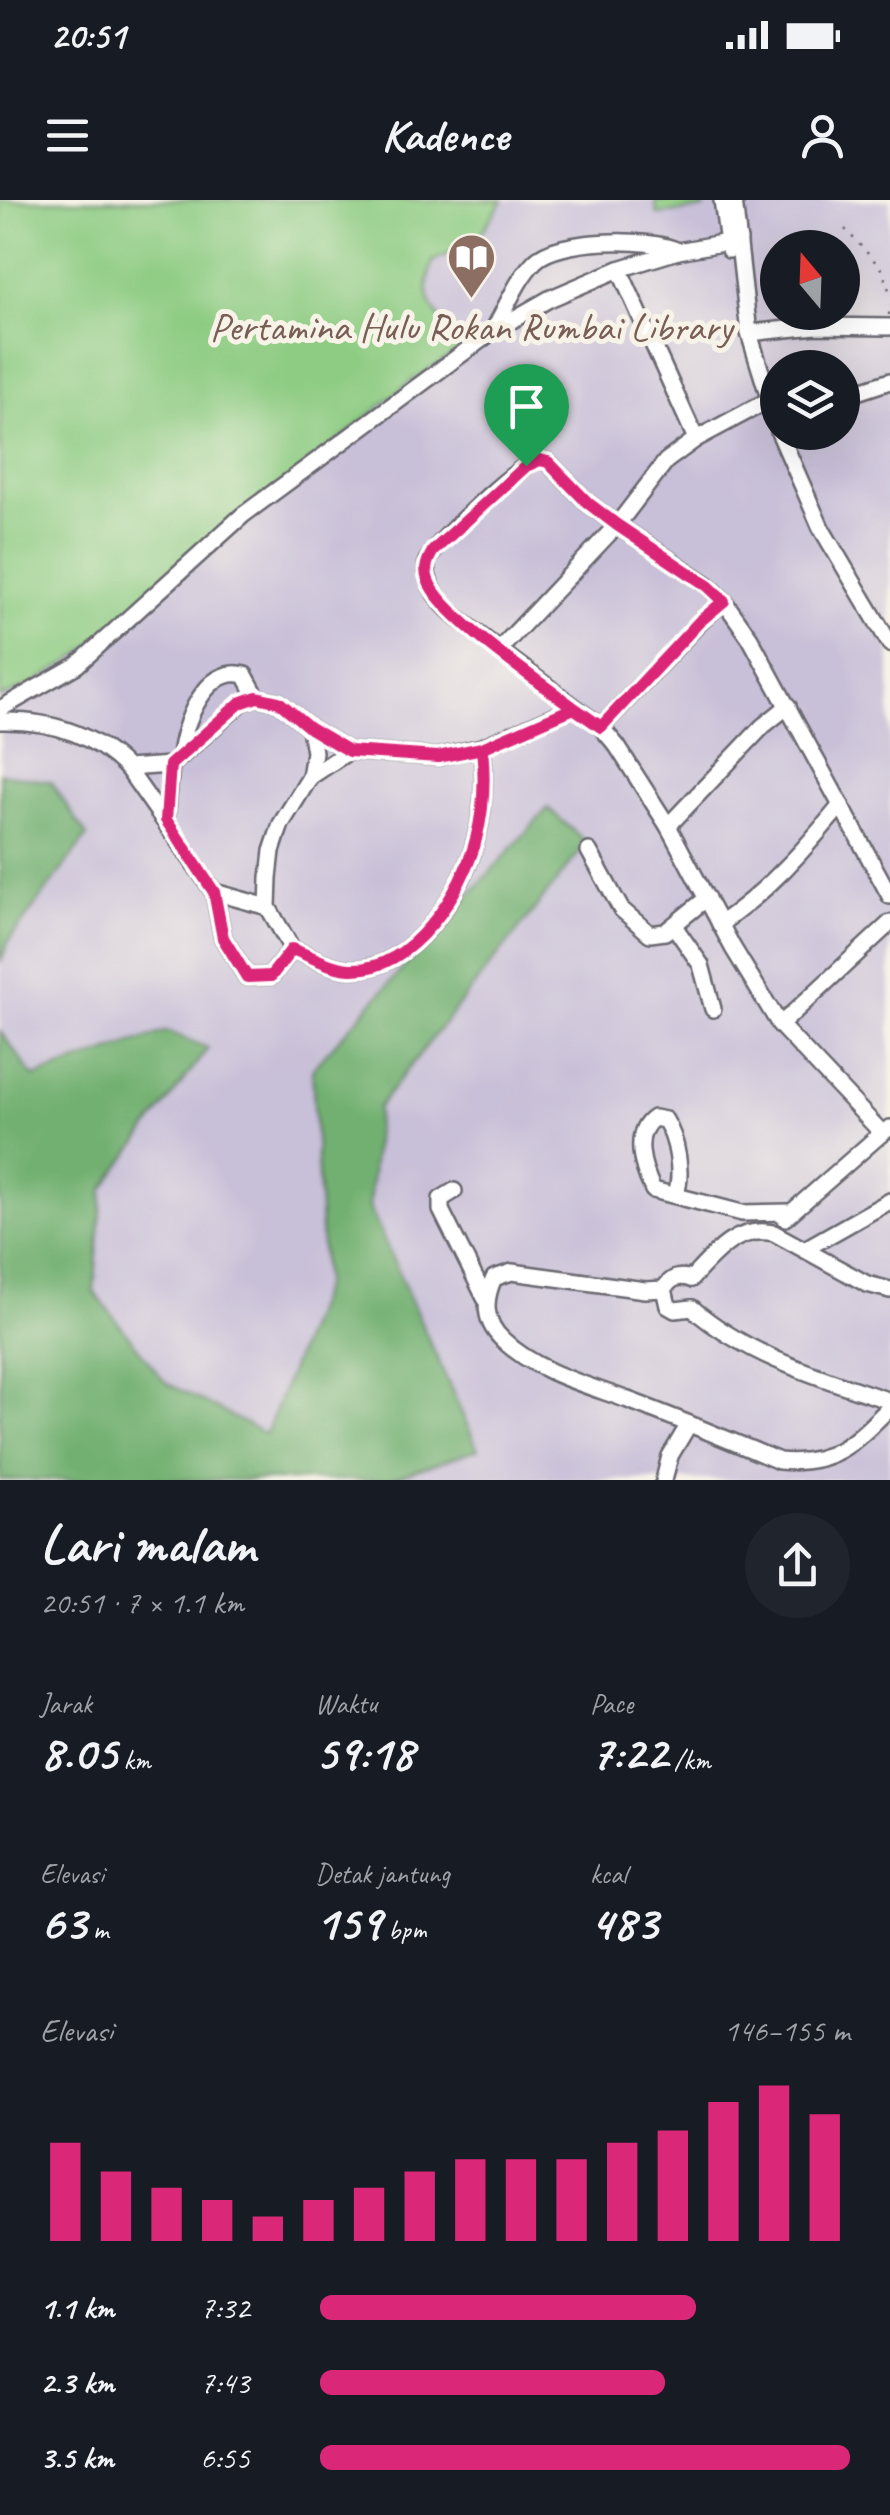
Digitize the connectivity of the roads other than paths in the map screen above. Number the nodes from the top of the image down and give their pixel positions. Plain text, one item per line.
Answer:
1 (722, 200) edge
2 (734, 200) edge
3 (733, 241) junction
4 (678, 251) junction
5 (619, 269) junction
6 (890, 328) edge
7 (493, 330) junction
8 (750, 334) junction
9 (760, 368) edge
10 (890, 381) edge
11 (860, 391) edge
12 (760, 422) edge
13 (696, 439) junction
14 (788, 450) edge
15 (617, 525) junction
16 (724, 601) junction
17 (890, 644) edge
18 (499, 650) junction
19 (257, 697) junction
20 (788, 706) junction
21 (574, 708) junction
22 (0, 709) edge
23 (0, 721) edge
24 (601, 727) junction
25 (310, 728) junction
26 (482, 748) junction
27 (349, 751) junction
28 (175, 761) junction
29 (127, 768) junction
30 (310, 777) junction
31 (841, 805) junction
32 (166, 820) junction
33 (668, 826) junction
34 (590, 852) dead end
35 (214, 892) junction
36 (890, 896) edge
37 (707, 898) junction
38 (268, 907) junction
39 (890, 923) edge
40 (720, 924) junction
41 (674, 926) junction
42 (292, 949) junction
43 (713, 1009) dead end
44 (780, 1024) junction
45 (886, 1130) edge
46 (454, 1191) dead end
47 (676, 1194) junction
48 (890, 1201) edge
49 (789, 1212) junction
50 (774, 1233) junction
51 (805, 1249) junction
52 (691, 1280) junction
53 (664, 1290) junction
54 (890, 1290) edge
55 (485, 1298) junction
56 (692, 1308) junction
57 (890, 1404) edge
58 (688, 1424) junction
59 (664, 1480) edge

1 - 3 street
2 - 3 street
3 - 4 street
3 - 8 street
4 - 5 street
4 - 7 street
5 - 7 street
5 - 13 street
6 - 8 street
7 - 22 street
8 - 9 street
10 - 11 street
12 - 13 street
13 - 15 street
14 - 17 street
15 - 16 street
15 - 18 street
15 - 18 street
16 - 20 street
16 - 24 street
18 - 21 street
19 - 25 street
19 - 28 street
19 - 28 street
20 - 31 street
20 - 33 street
21 - 24 street
21 - 26 street
23 - 29 street
24 - 33 street
25 - 27 street
25 - 30 street
26 - 27 street
26 - 42 street
27 - 30 street
28 - 29 street
28 - 32 street
29 - 32 street
30 - 38 street
31 - 36 street
31 - 40 street
32 - 35 street
33 - 37 street
34 - 41 street
35 - 38 street
35 - 42 street
37 - 40 street
37 - 41 street
38 - 42 street
39 - 44 street
40 - 44 street
41 - 43 street
44 - 45 street
45 - 49 street
46 - 55 street
47 - 47 street
47 - 49 street
48 - 51 street
49 - 50 street
50 - 51 street
50 - 52 street
51 - 54 street
52 - 53 street
52 - 56 street
53 - 55 street
53 - 56 street
55 - 58 street
56 - 57 street
57 - 58 street
58 - 59 street

